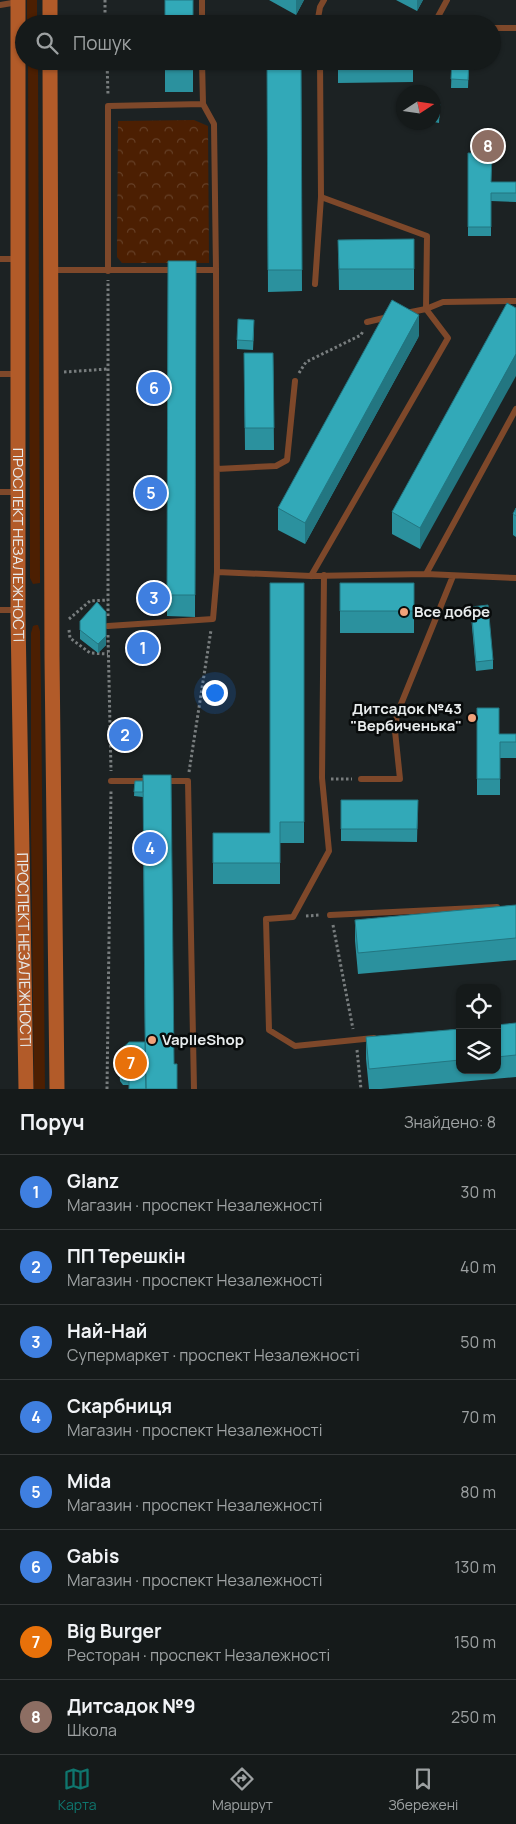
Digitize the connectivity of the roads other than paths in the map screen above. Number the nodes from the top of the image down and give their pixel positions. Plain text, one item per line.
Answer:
1 (50, 0) edge
2 (202, 0) edge
3 (324, 0) edge
4 (447, 0) edge
5 (18, 1) edge
6 (0, 4) edge
7 (18, 15) edge
8 (50, 15) edge
9 (202, 15) edge
10 (319, 15) edge
11 (439, 15) edge
12 (501, 28) edge
13 (516, 28) edge
14 (18, 70) edge
15 (50, 70) edge
16 (202, 70) edge
17 (320, 70) edge
18 (204, 104) junction
19 (320, 197) junction
20 (0, 259) edge
21 (19, 259) junction
22 (51, 270) junction
23 (216, 270) junction
24 (108, 271) junction
25 (315, 284) dead end
26 (516, 301) edge
27 (426, 309) junction
28 (367, 322) road end
29 (0, 374) edge
30 (17, 374) junction
31 (294, 381) road end
32 (516, 409) edge
33 (217, 469) junction
34 (0, 492) edge
35 (18, 492) junction
36 (217, 572) junction
37 (426, 574) junction
38 (324, 575) junction
39 (311, 576) junction
40 (453, 576) junction
41 (516, 578) edge
42 (0, 610) edge
43 (19, 610) junction
44 (108, 626) edge
45 (361, 779) road end
46 (111, 781) road end
47 (506, 907) edge
48 (330, 915) road end
49 (384, 1038) edge
50 (26, 1089) edge
51 (57, 1089) edge
52 (194, 1089) edge

1 - 8 main road
2 - 9 lane
3 - 10 lane
4 - 11 lane
5 - 6 lane
5 - 7 main road, ПРОСПЕКТ НЕЗАЛЕЖНОСТІ
12 - 13 lane
14 - 21 main road, ПРОСПЕКТ НЕЗАЛЕЖНОСТІ
15 - 22 main road, ПРОСПЕКТ НЕЗАЛЕЖНОСТІ
16 - 18 lane
17 - 19 lane
18 - 23 lane
18 - 24 lane
19 - 25 lane
19 - 27 lane
20 - 21 lane
21 - 30 main road, ПРОСПЕКТ НЕЗАЛЕЖНОСТІ
22 - 24 lane
22 - 51 main road, ПРОСПЕКТ НЕЗАЛЕЖНОСТІ
23 - 24 lane
23 - 33 lane
26 - 27 lane
27 - 28 lane
27 - 39 lane
29 - 30 lane
30 - 35 main road, ПРОСПЕКТ НЕЗАЛЕЖНОСТІ
31 - 33 lane
32 - 37 lane
33 - 36 lane
34 - 35 lane
35 - 43 main road, ПРОСПЕКТ НЕЗАЛЕЖНОСТІ
36 - 39 lane
36 - 44 lane
37 - 38 lane
37 - 40 lane
38 - 39 lane
38 - 49 lane
40 - 41 lane
40 - 45 lane
42 - 43 lane
43 - 50 main road, ПРОСПЕКТ НЕЗАЛЕЖНОСТІ
46 - 52 lane
47 - 48 lane

